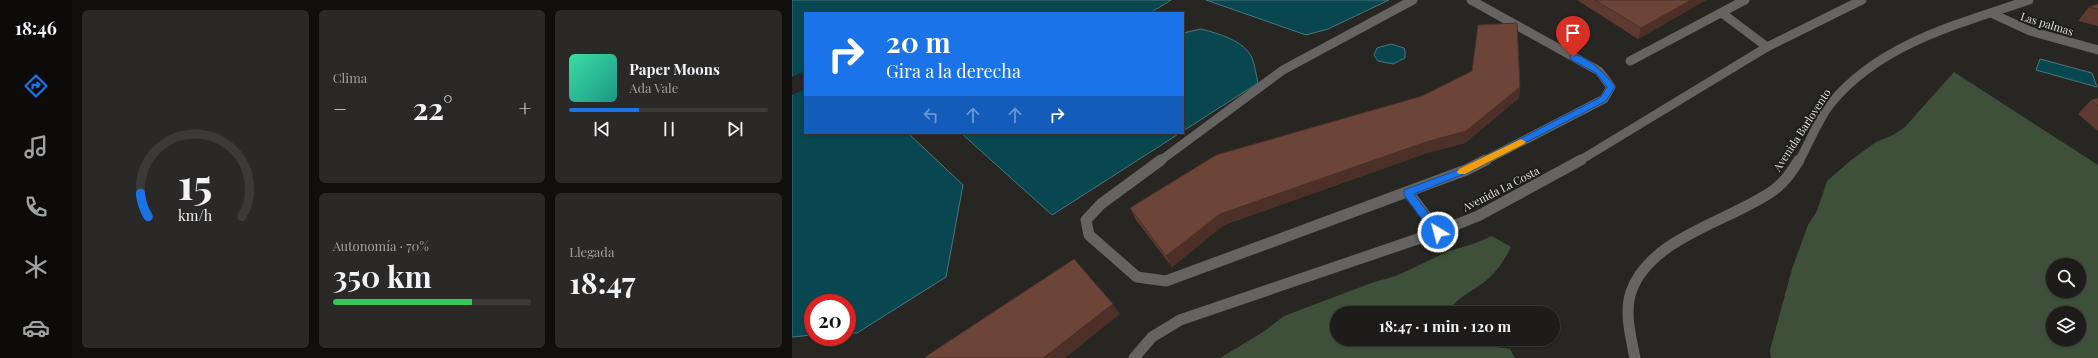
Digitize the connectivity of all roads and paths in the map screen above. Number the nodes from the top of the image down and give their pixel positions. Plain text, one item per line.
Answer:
1 (1413, 0) edge
2 (1472, 0) edge
3 (1745, 0) edge
4 (1862, 0) edge
5 (2029, 0) edge
6 (1722, 12) junction
7 (1991, 14) junction
8 (1767, 47) junction
9 (2098, 50) edge
10 (1630, 61) dead end
11 (1408, 192) junction
12 (1438, 232) junction
13 (1134, 358) edge
14 (1635, 358) edge

1 - 11 street
2 - 11 street
3 - 6 street
4 - 8 street, Avenida La Costa
5 - 7 street, Avenida Barlovento
6 - 8 street
6 - 10 street
7 - 9 street, Las palmas
7 - 14 street, Avenida Barlovento
8 - 12 street, Avenida La Costa
11 - 12 street
12 - 13 street, Avenida La Costa

